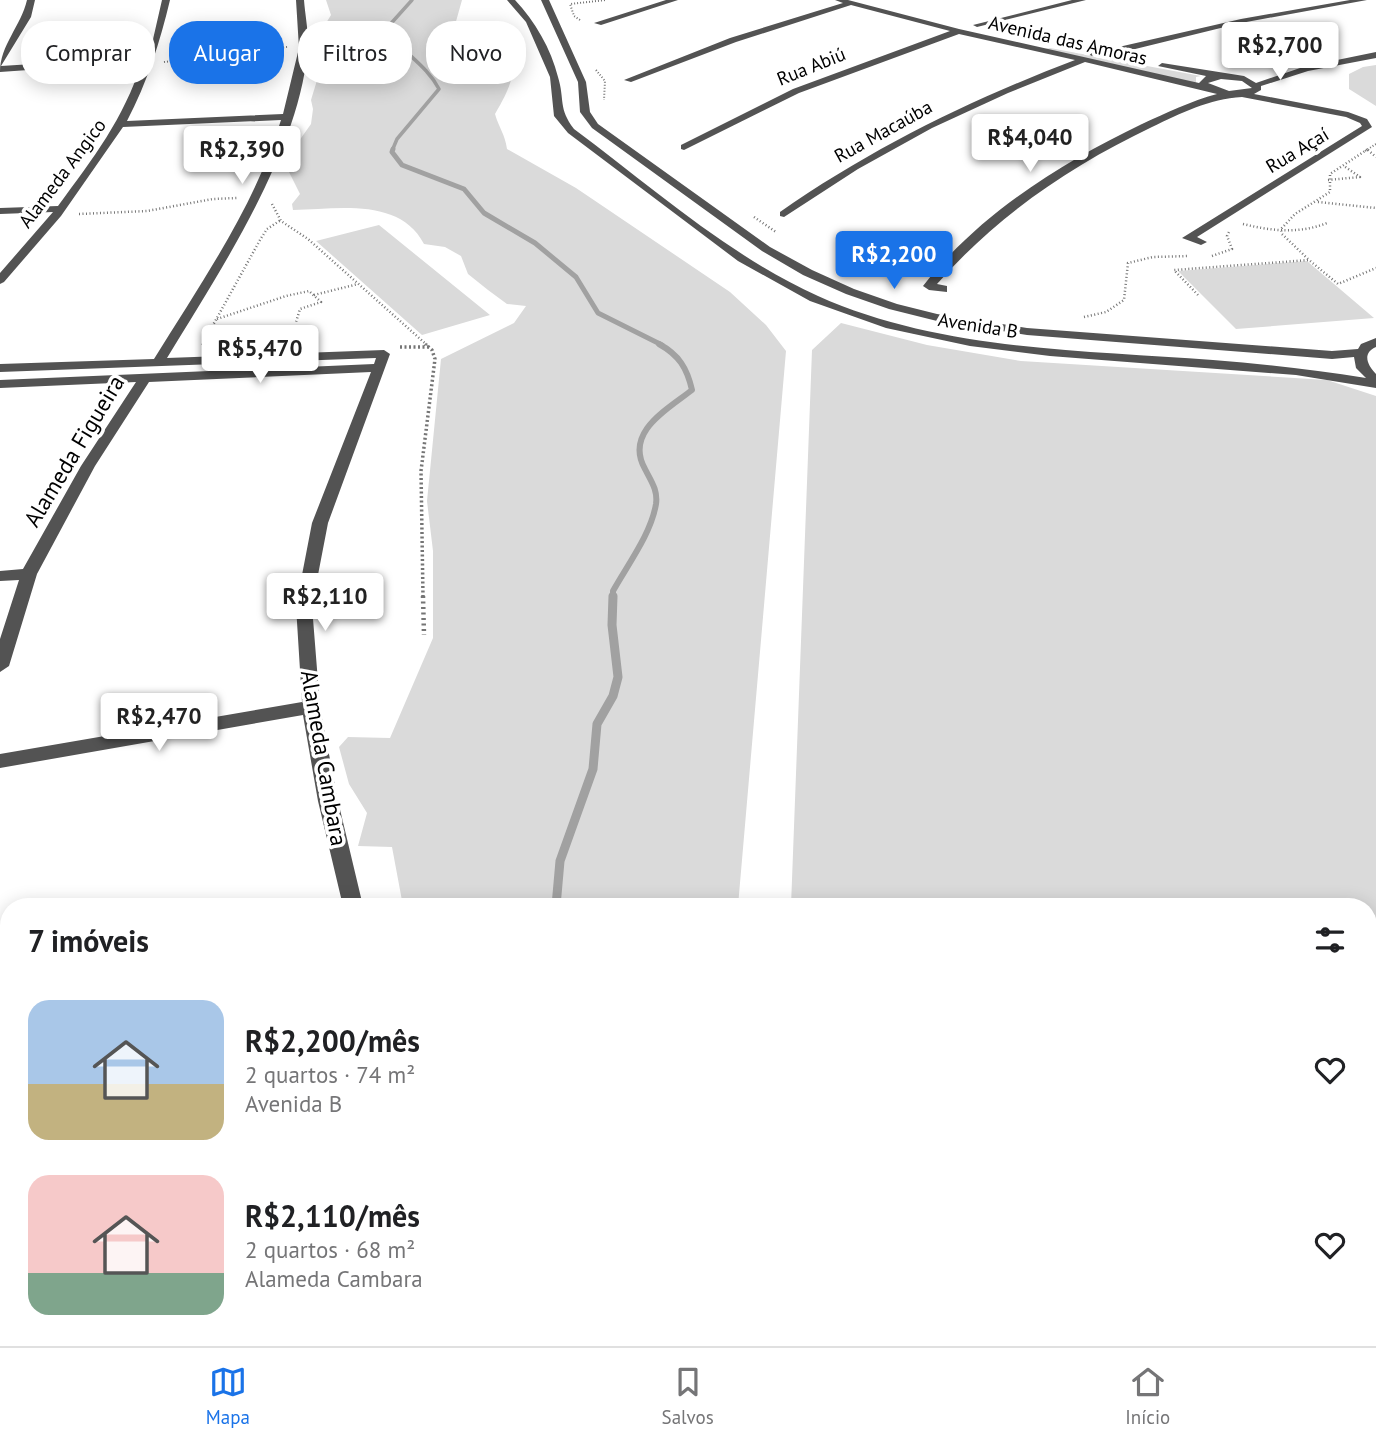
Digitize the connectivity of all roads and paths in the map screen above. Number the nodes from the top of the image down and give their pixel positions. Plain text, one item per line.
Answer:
1 (31, 0) edge
2 (166, 0) edge
3 (300, 0) edge
4 (512, 0) edge
5 (551, 0) edge
6 (606, 0) edge
7 (674, 0) edge
8 (839, 0) edge
9 (873, 0) edge
10 (1082, 0) edge
11 (1363, 0) edge
12 (534, 1) edge
13 (851, 3) junction
14 (551, 17) junction
15 (301, 21) edge
16 (598, 23) dead end
17 (576, 25) dead end
18 (977, 25) junction
19 (958, 31) junction
20 (1044, 41) junction
21 (298, 46) edge
22 (1028, 47) junction
23 (155, 48) edge
24 (1121, 55) junction
25 (1376, 55) edge
26 (1088, 57) junction
27 (155, 61) edge
28 (1145, 63) dead end
29 (21, 65) edge
30 (1157, 65) dead end
31 (0, 66) edge
32 (298, 68) edge
33 (595, 69) dead end
34 (1221, 76) junction
35 (1284, 76) junction
36 (1237, 77) junction
37 (628, 80) dead end
38 (139, 84) edge
39 (1257, 88) junction
40 (1211, 91) junction
41 (1237, 94) junction
42 (1294, 102) junction
43 (605, 107) dead end
44 (287, 117) junction
45 (121, 124) junction
46 (1376, 144) edge
47 (684, 147) dead end
48 (1368, 150) junction
49 (1376, 157) edge
50 (1344, 166) junction
51 (1328, 180) junction
52 (254, 197) junction
53 (272, 198) dead end
54 (1318, 202) junction
55 (1376, 208) edge
56 (0, 211) edge
57 (59, 212) junction
58 (746, 213) dead end
59 (784, 214) dead end
60 (1251, 219) dead end
61 (281, 220) junction
62 (1327, 223) dead end
63 (1242, 224) junction
64 (1281, 229) junction
65 (778, 234) dead end
66 (1201, 242) dead end
67 (1309, 260) junction
68 (1376, 268) edge
69 (0, 279) edge
70 (358, 284) junction
71 (943, 289) dead end
72 (314, 295) junction
73 (1198, 295) dead end
74 (1074, 318) dead end
75 (216, 319) junction
76 (296, 322) dead end
77 (1376, 342) edge
78 (429, 347) junction
79 (387, 348) dead end
80 (206, 352) dead end
81 (1362, 352) junction
82 (277, 357) junction
83 (159, 361) junction
84 (107, 362) junction
85 (0, 368) edge
86 (379, 368) junction
87 (212, 374) junction
88 (145, 378) junction
89 (33, 382) junction
90 (1376, 382) edge
91 (0, 384) edge
92 (29, 574) junction
93 (0, 576) edge
94 (424, 635) dead end
95 (0, 666) edge
96 (311, 707) junction
97 (0, 761) edge
98 (351, 898) edge

1 - 31 street
2 - 23 street, Alameda Angico
3 - 15 street
4 - 90 street, Avenida B
5 - 14 street
6 - 17 path
7 - 16 street
8 - 13 street, Avenida das Amoras
9 - 18 street, Avenida das Amoras
10 - 18 street
11 - 24 street
12 - 14 street, Avenida B
13 - 19 street, Avenida das Amoras
13 - 37 street
14 - 81 street, Avenida B
18 - 20 street, Avenida das Amoras
19 - 22 street, Avenida das Amoras
19 - 47 street, Rua Abiú
20 - 22 street
20 - 26 street, Avenida das Amoras
21 - 27 path
22 - 26 street, Avenida das Amoras
24 - 26 street
24 - 28 street, Avenida das Amoras
25 - 35 street
26 - 40 street, Avenida das Amoras
26 - 59 street, Rua Macaúba
29 - 31 street
30 - 34 street, Avenida das Amoras
32 - 44 street
33 - 43 path
34 - 36 street, Avenida das Amoras
34 - 40 street
35 - 36 street
35 - 39 street
36 - 39 street, Rua Açaí
38 - 45 street, Alameda Angico
39 - 41 street
39 - 42 street, Rua Açaí
40 - 41 street
40 - 71 street
41 - 42 street, Rua Açaí
42 - 66 street, Rua Açaí
44 - 45 street
44 - 52 street
45 - 57 street, Alameda Angico
46 - 48 path
48 - 49 path
48 - 50 path
50 - 51 path
50 - 51 path
51 - 54 path
52 - 57 path
52 - 83 street
53 - 61 path
54 - 55 path
54 - 64 path
56 - 57 street
57 - 69 street, Alameda Angico
58 - 65 path
60 - 63 path
61 - 70 path
61 - 75 path
62 - 64 path
63 - 64 path
63 - 74 path
64 - 67 path
67 - 68 path
67 - 73 path
70 - 72 path
70 - 78 path
72 - 75 path
72 - 76 path
75 - 80 path
77 - 81 street
78 - 79 path
78 - 94 path
81 - 90 street
82 - 83 street
82 - 86 street
82 - 87 street
83 - 84 street
84 - 85 street
84 - 89 street
86 - 87 street
86 - 96 street, Alameda Cambara
87 - 88 street
88 - 89 street
88 - 92 street, Alameda Figueira
89 - 91 street
92 - 93 street
92 - 95 street, Alameda Figueira
96 - 97 street
96 - 98 street, Alameda Cambara

